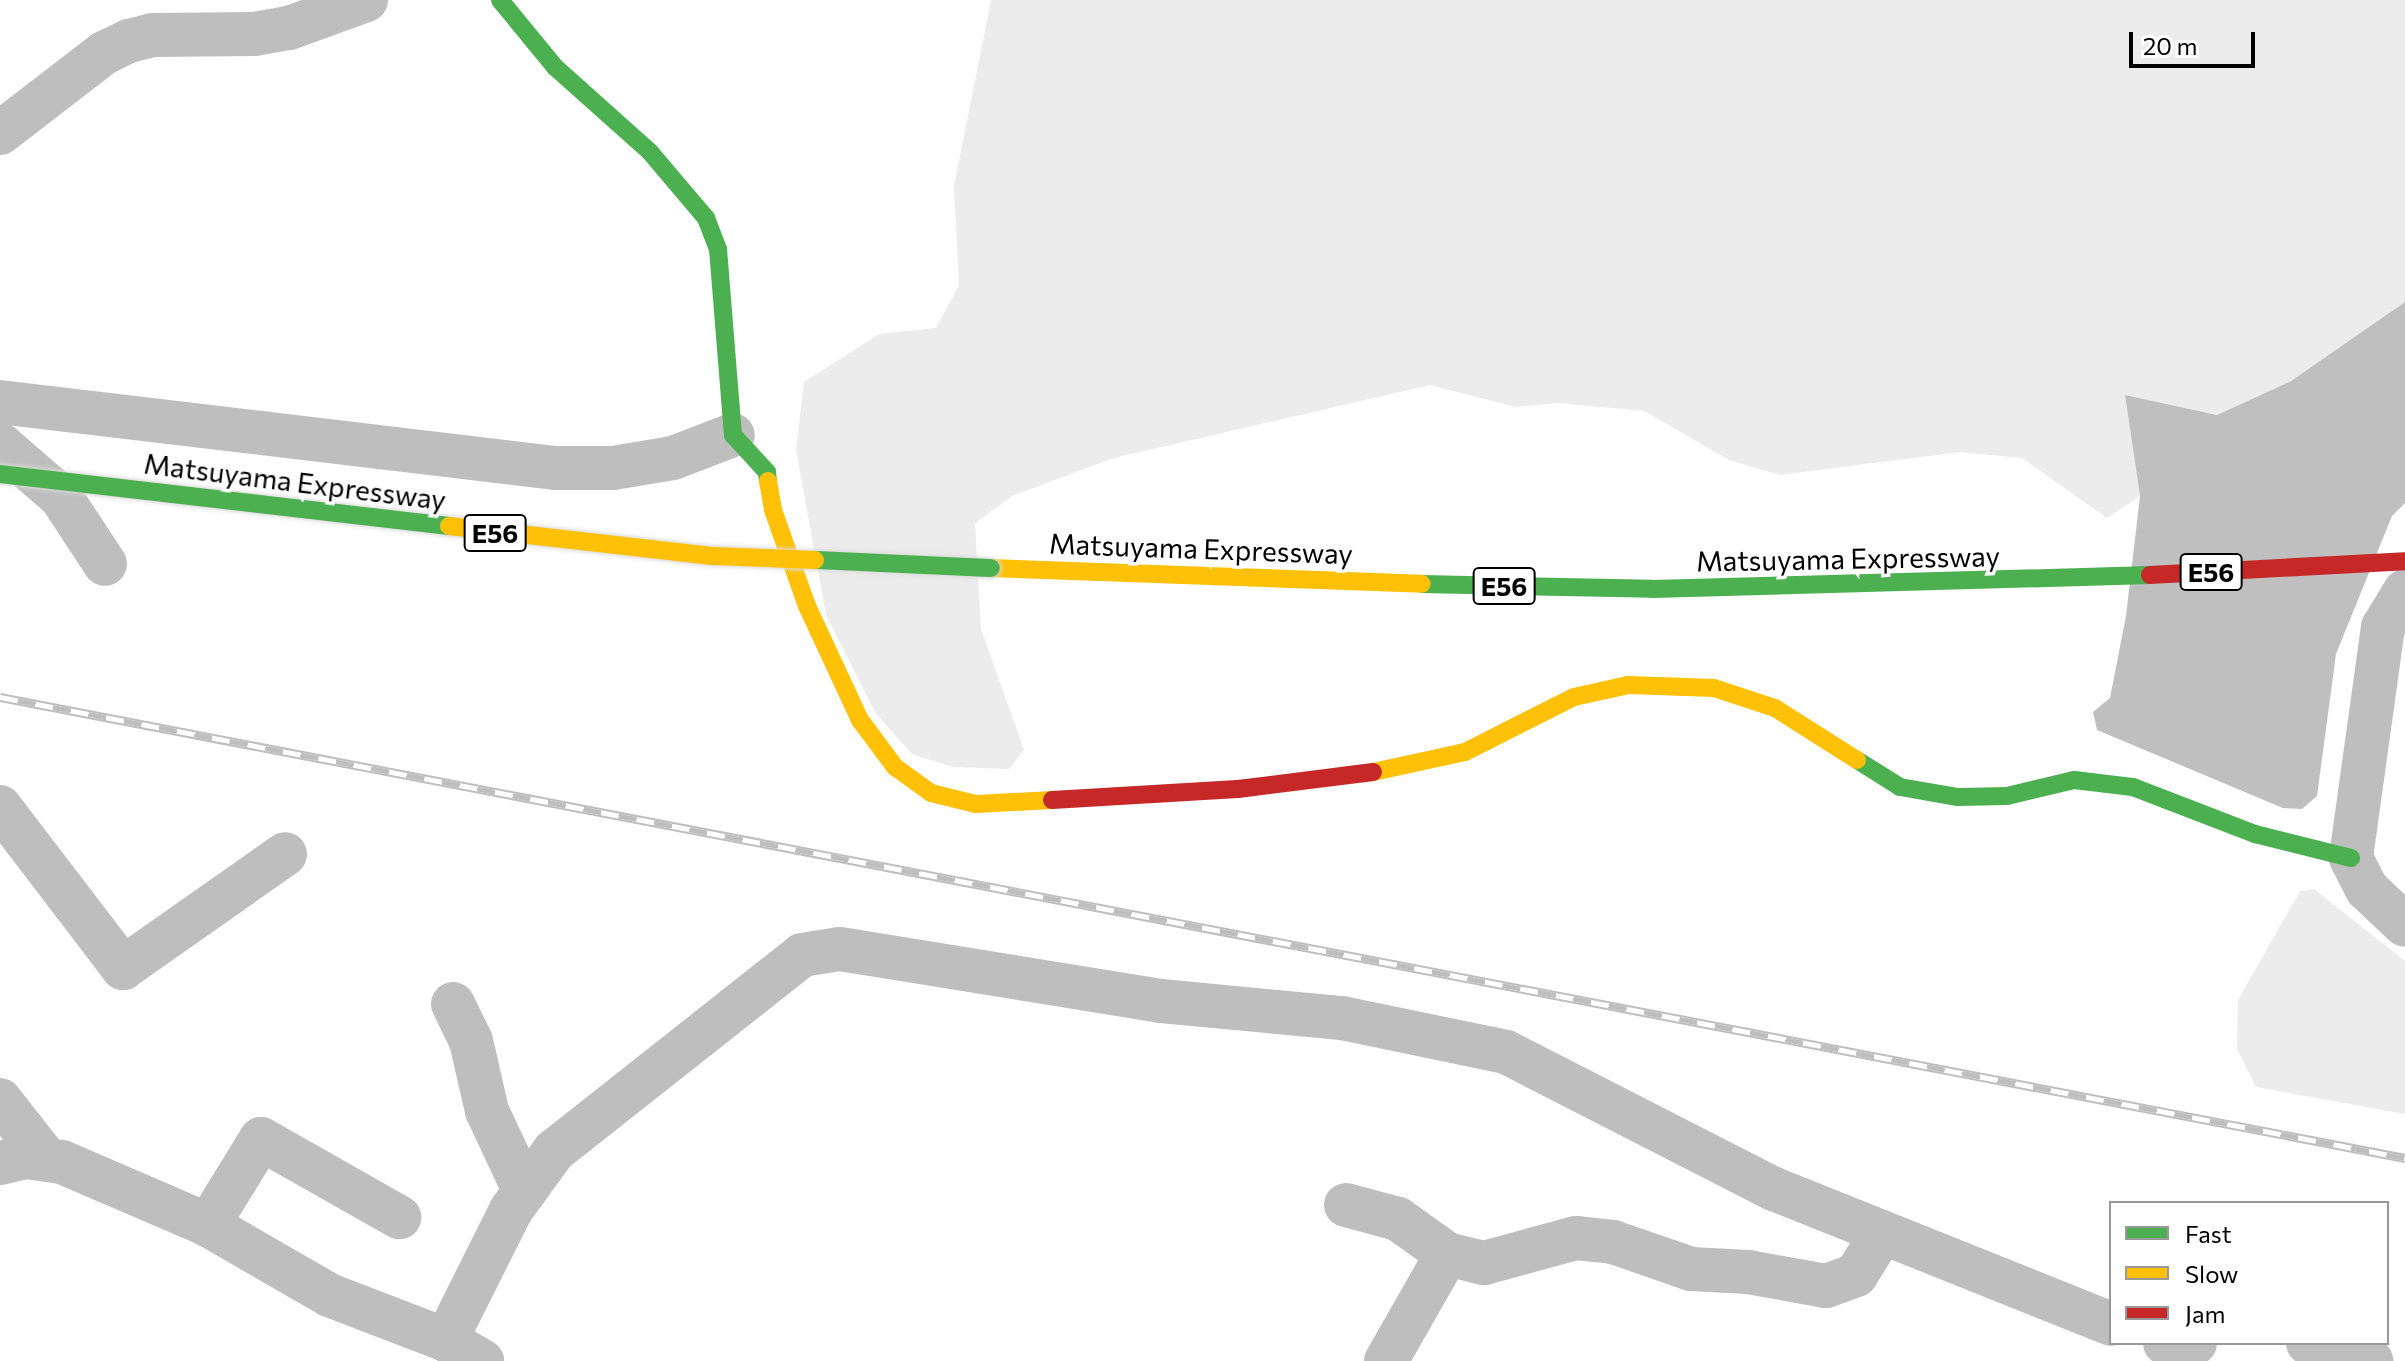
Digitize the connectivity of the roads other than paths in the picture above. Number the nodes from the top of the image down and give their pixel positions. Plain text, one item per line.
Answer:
1 (366, 0) edge
2 (500, 0) edge
3 (0, 133) edge
4 (0, 402) edge
5 (733, 435) junction
6 (0, 444) edge
7 (0, 474) edge
8 (2405, 561) edge
9 (105, 564) dead end
10 (2405, 591) edge
11 (3, 821) edge
12 (285, 854) dead end
13 (2351, 858) junction
14 (2405, 925) edge
15 (453, 1004) dead end
16 (0, 1100) edge
17 (47, 1160) junction
18 (0, 1163) edge
19 (525, 1192) junction
20 (1346, 1205) dead end
21 (399, 1217) dead end
22 (208, 1225) junction
23 (1881, 1235) junction
24 (1447, 1254) junction
25 (2109, 1323) edge
26 (2315, 1345) edge
27 (464, 1351) edge
28 (1386, 1361) edge
29 (2371, 1361) edge

1 - 3 street
2 - 5 main road
4 - 5 street
5 - 13 main road
6 - 9 street
7 - 8 main road, Matsuyama Expressway / E56, bridge
10 - 13 street
11 - 12 street
13 - 14 street
15 - 19 street
16 - 17 street
17 - 18 street
17 - 22 street
19 - 23 street
19 - 27 street
20 - 24 street
21 - 22 street
22 - 27 street
23 - 24 street
23 - 25 street
24 - 28 street
26 - 29 street

